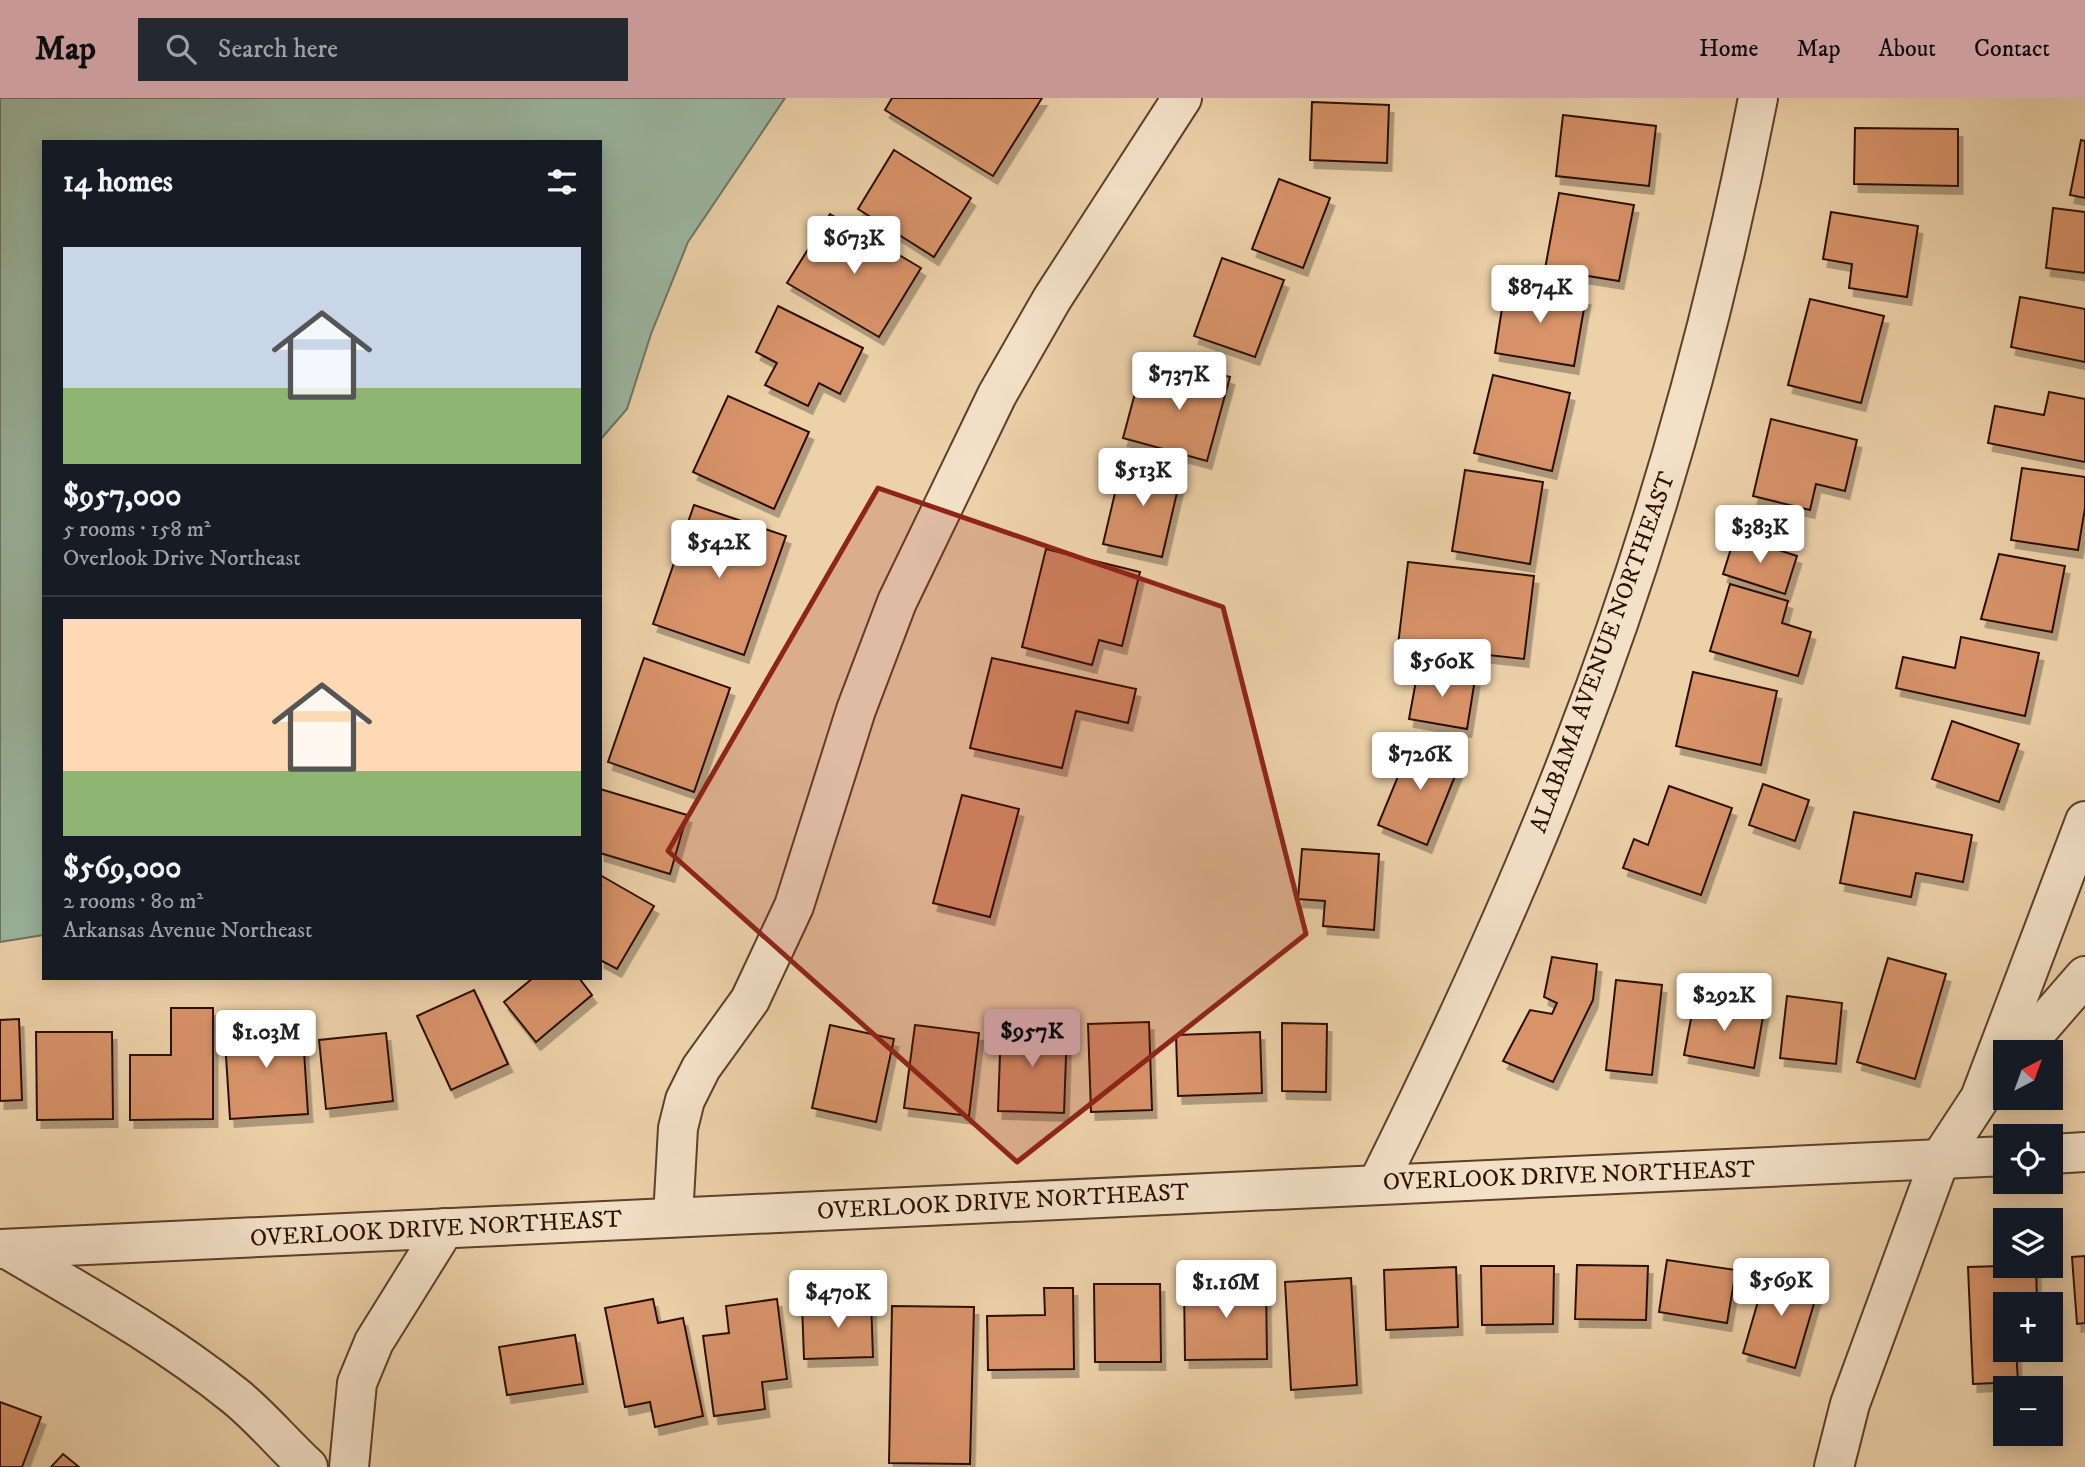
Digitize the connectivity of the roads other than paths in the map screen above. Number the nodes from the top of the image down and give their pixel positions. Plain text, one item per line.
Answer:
1 (1182, 98) edge
2 (1758, 98) edge
3 (2085, 821) edge
4 (2085, 976) edge
5 (2030, 1040) edge
6 (1993, 1083) edge
7 (1980, 1098) junction
8 (2085, 1152) edge
9 (2063, 1153) edge
10 (1993, 1157) edge
11 (1940, 1159) junction
12 (1378, 1183) junction
13 (673, 1217) junction
14 (445, 1228) junction
15 (4, 1249) edge
16 (308, 1467) edge
17 (349, 1467) edge
18 (1834, 1467) edge

1 - 13 street
2 - 12 street, ALABAMA AVENUE NORTHEAST
3 - 7 street
4 - 5 street
6 - 7 street
7 - 11 street
8 - 9 street
10 - 11 street, OVERLOOK DRIVE NORTHEAST
11 - 12 street, OVERLOOK DRIVE NORTHEAST
11 - 18 street
12 - 13 street, OVERLOOK DRIVE NORTHEAST
13 - 14 street, OVERLOOK DRIVE NORTHEAST
14 - 15 street, OVERLOOK DRIVE NORTHEAST
14 - 17 street
15 - 16 street

